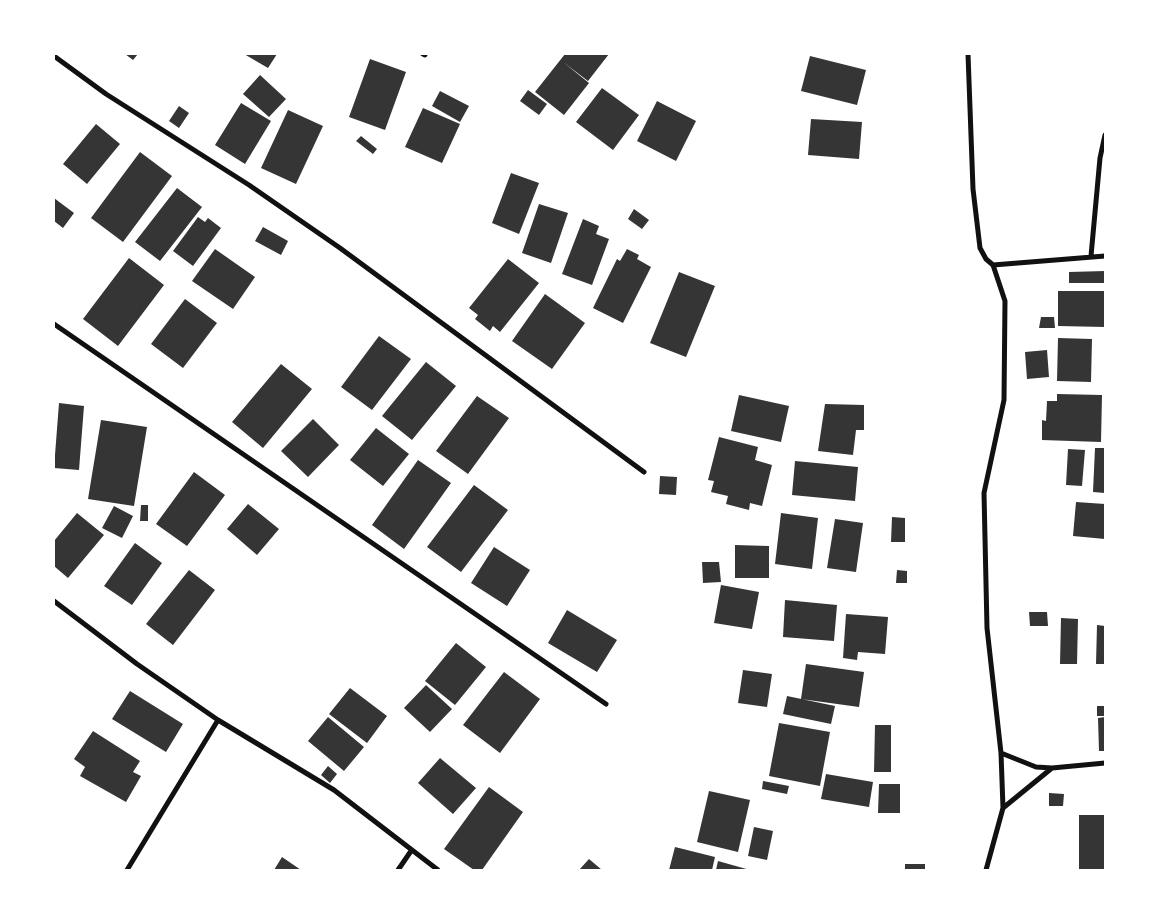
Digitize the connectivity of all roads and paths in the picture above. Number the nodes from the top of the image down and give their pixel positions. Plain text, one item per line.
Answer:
1 (968, 54) edge
2 (54, 56) edge
3 (1105, 135) edge
4 (1091, 256) junction
5 (1105, 256) edge
6 (993, 265) junction
7 (54, 324) edge
8 (644, 472) dead end
9 (54, 601) edge
10 (606, 704) dead end
11 (218, 720) junction
12 (1001, 753) junction
13 (1105, 763) edge
14 (1052, 768) junction
15 (1003, 808) junction
16 (411, 851) junction
17 (127, 870) edge
18 (398, 870) edge
19 (438, 870) edge
20 (986, 870) edge

1 - 6 street
2 - 8 street
3 - 4 street
4 - 5 street
4 - 6 street
6 - 12 street
7 - 10 street
9 - 11 street
11 - 16 street
11 - 17 street
12 - 14 street
12 - 15 street
13 - 14 street
14 - 15 street
15 - 20 street
16 - 18 street
16 - 19 street

